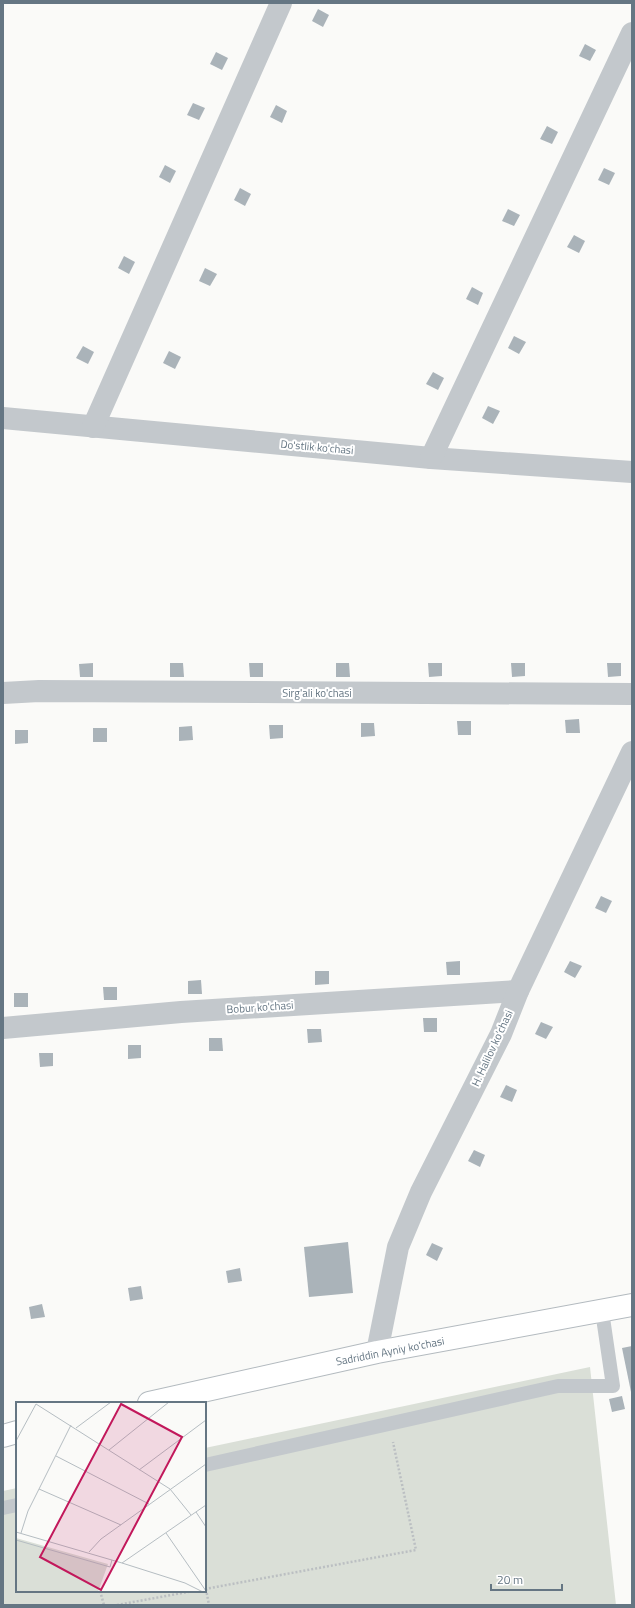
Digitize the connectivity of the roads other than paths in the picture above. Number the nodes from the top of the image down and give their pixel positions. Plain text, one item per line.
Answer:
1 (281, 3) edge
2 (632, 33) edge
3 (3, 418) edge
4 (93, 427) junction
5 (431, 458) junction
6 (632, 472) edge
7 (3, 693) edge
8 (632, 694) edge
9 (632, 752) edge
10 (518, 991) junction
11 (3, 1028) edge
12 (632, 1305) edge
13 (602, 1311) junction
14 (377, 1352) junction
15 (153, 1402) edge
16 (16, 1432) edge
17 (3, 1436) edge
18 (206, 1465) edge
19 (16, 1505) edge
20 (3, 1508) edge

1 - 4 street
2 - 5 street
3 - 4 street, Do'stlik ko'chasi
4 - 5 street, Do'stlik ko'chasi
5 - 6 street, Do'stlik ko'chasi
7 - 8 street, Sirg'ali ko'chasi
9 - 10 street, H. Halilov ko'chasi
10 - 11 street, Bobur ko'chasi
10 - 14 street, H. Halilov ko'chasi
12 - 13 street, Sadriddin Ayniy ko'chasi
13 - 14 street, Sadriddin Ayniy ko'chasi
13 - 18 lane
14 - 15 street, Sadriddin Ayniy ko'chasi
16 - 17 street
19 - 20 lane

